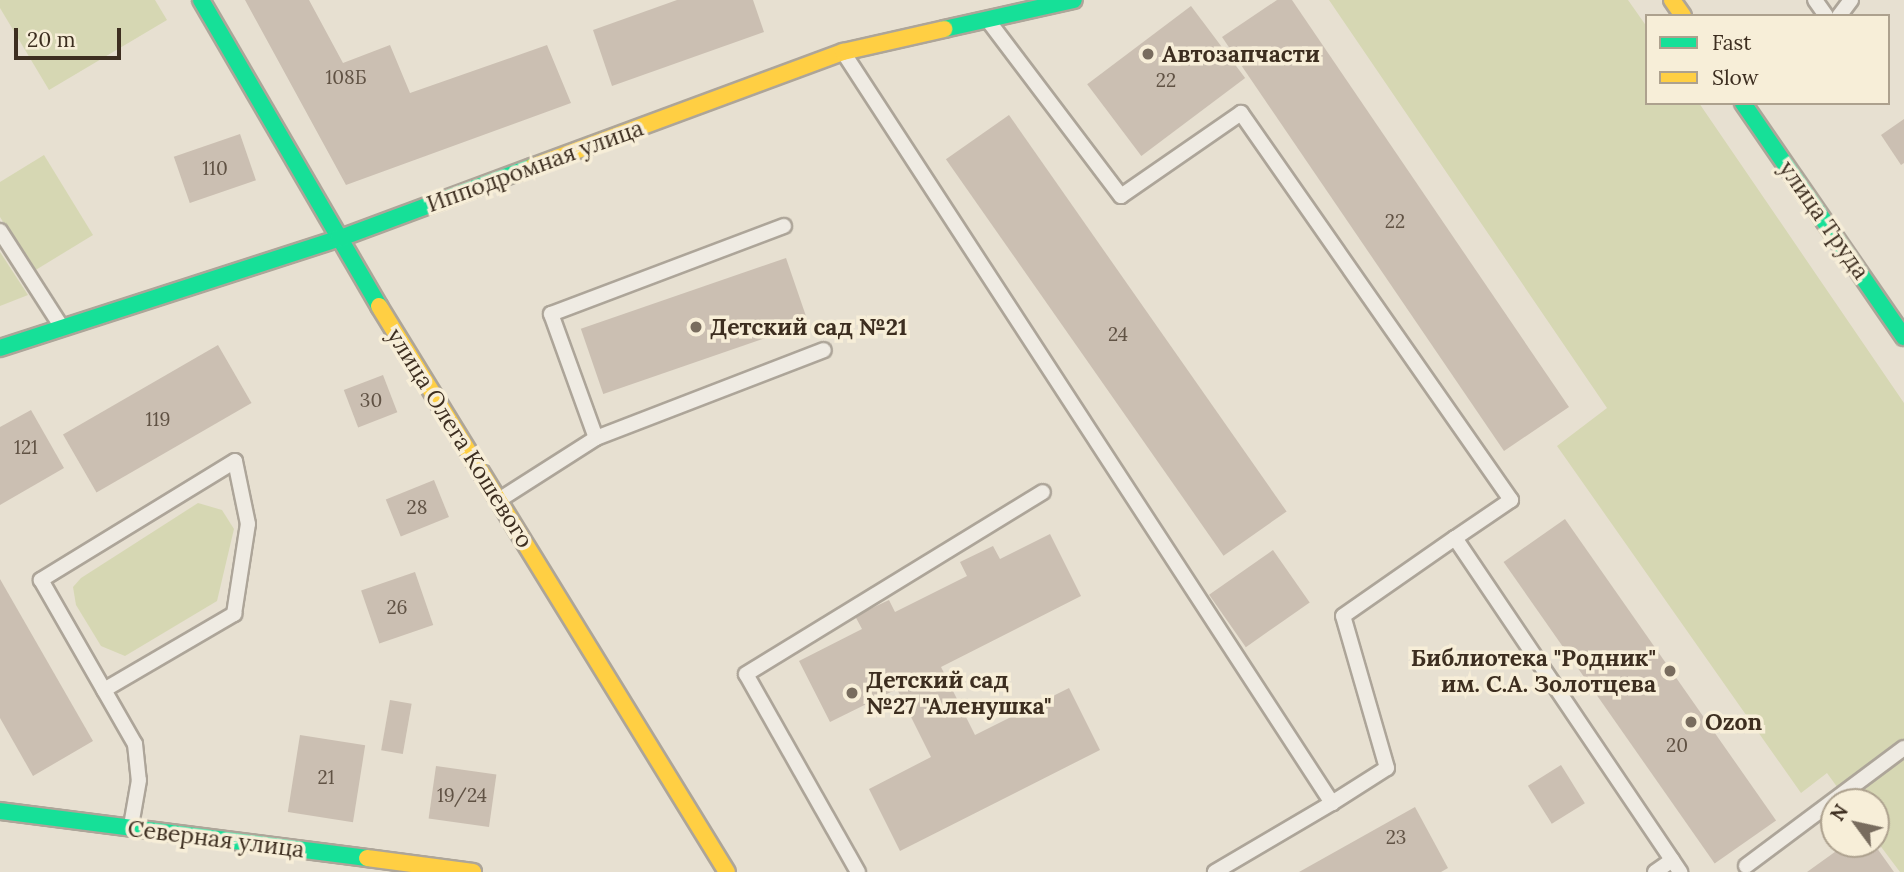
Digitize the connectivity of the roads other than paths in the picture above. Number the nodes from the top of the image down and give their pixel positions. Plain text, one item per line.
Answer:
1 (201, 0) edge
2 (1074, 0) edge
3 (986, 19) junction
4 (844, 52) junction
5 (1752, 107) edge
6 (784, 226) dead end
7 (0, 231) edge
8 (338, 239) junction
9 (61, 326) junction
10 (1904, 337) edge
11 (0, 348) edge
12 (824, 350) dead end
13 (596, 438) junction
14 (1043, 492) dead end
15 (498, 500) junction
16 (1455, 538) junction
17 (104, 690) junction
18 (1904, 748) edge
19 (1332, 803) junction
20 (0, 811) edge
21 (131, 828) junction
22 (1676, 866) edge
23 (1745, 870) edge
24 (473, 872) edge
25 (727, 872) edge
26 (858, 872) edge
27 (1215, 872) edge
28 (1655, 872) edge

1 - 8 street, улица Олега Кошевого
2 - 3 street, Ипподромная улица
3 - 4 street, Ипподромная улица
3 - 16 lane
4 - 8 street, Ипподромная улица
4 - 19 lane
5 - 10 street, улица Труда
6 - 13 lane
7 - 9 lane
8 - 9 street, Ипподромная улица
8 - 15 street, улица Олега Кошевого
9 - 11 street, Ипподромная улица
12 - 13 lane
13 - 15 lane
14 - 26 lane
15 - 25 street, улица Олега Кошевого
16 - 19 lane
16 - 22 lane
17 - 17 lane
17 - 21 lane
18 - 23 lane
19 - 27 lane
20 - 21 street, Северная улица
21 - 24 street, Северная улица
22 - 28 lane

